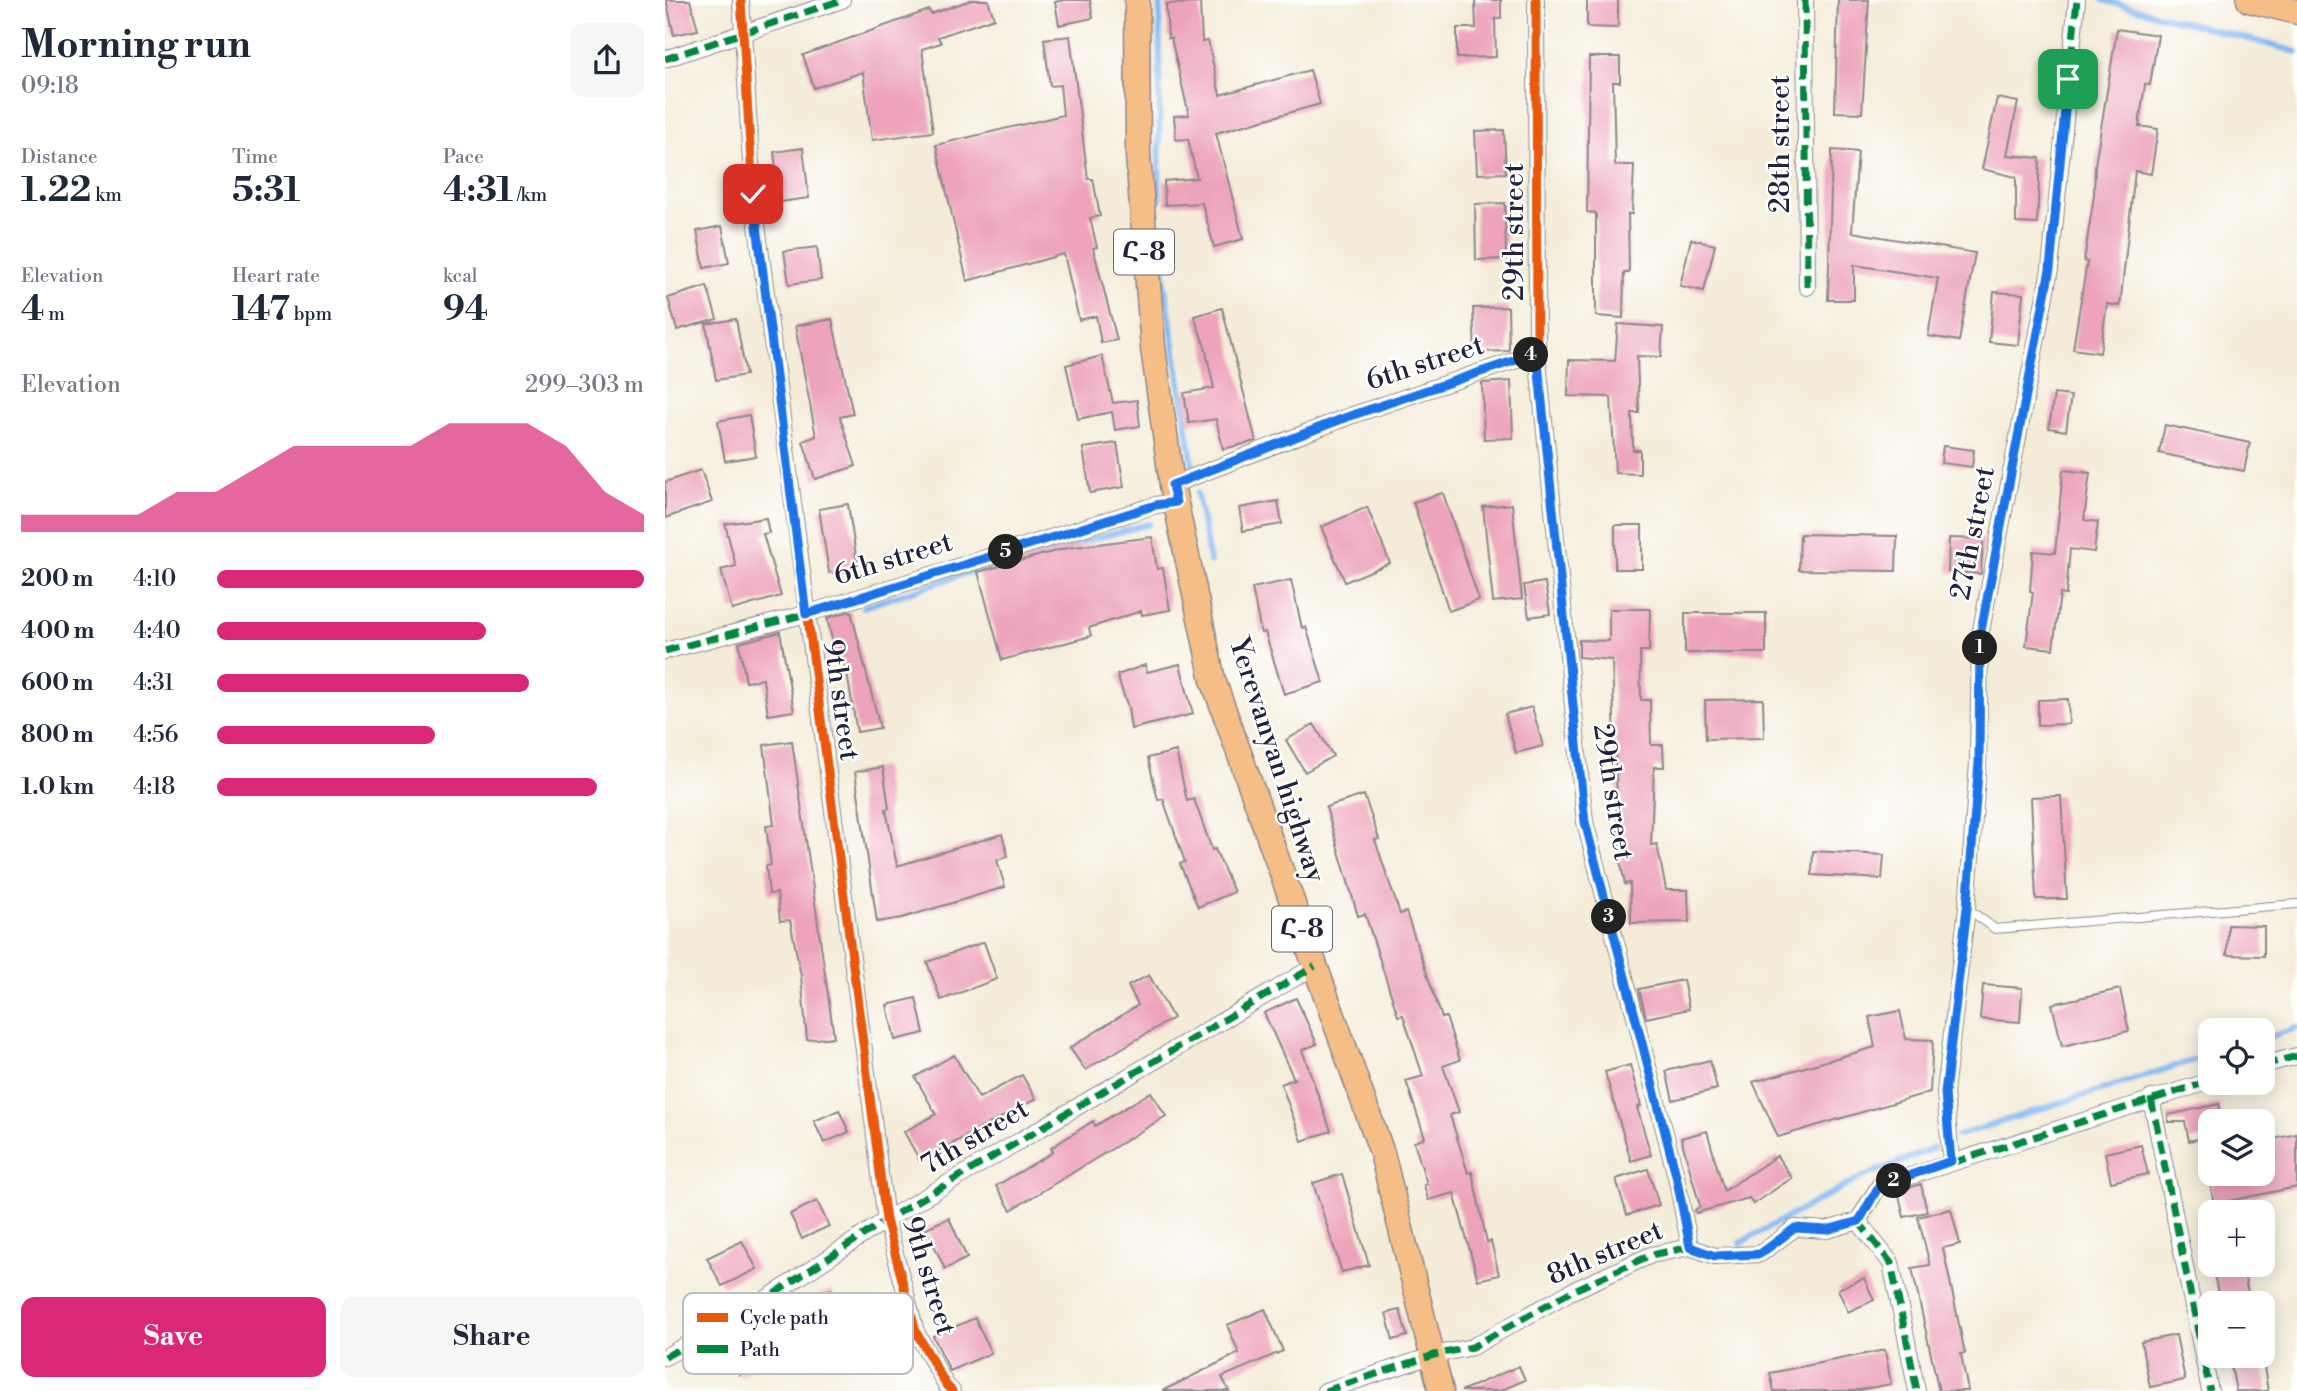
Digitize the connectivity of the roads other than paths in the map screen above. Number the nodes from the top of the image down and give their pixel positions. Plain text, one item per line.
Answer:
1 (741, 0) edge
2 (842, 0) edge
3 (1137, 0) edge
4 (1536, 0) edge
5 (1805, 0) edge
6 (2077, 0) edge
7 (2249, 0) edge
8 (2297, 12) edge
9 (743, 31) junction
10 (665, 59) edge
11 (1807, 287) dead end
12 (1537, 353) junction
13 (1174, 494) junction
14 (806, 614) junction
15 (665, 651) edge
16 (2297, 904) edge
17 (1967, 908) junction
18 (1315, 966) junction
19 (2297, 1056) edge
20 (2275, 1062) edge
21 (2198, 1084) edge
22 (2151, 1098) junction
23 (1951, 1161) junction
24 (886, 1220) junction
25 (1859, 1221) junction
26 (1690, 1247) junction
27 (775, 1293) edge
28 (906, 1293) edge
29 (913, 1321) edge
30 (683, 1347) edge
31 (1434, 1355) junction
32 (665, 1357) edge
33 (952, 1391) edge
34 (1325, 1391) edge
35 (1441, 1391) edge
36 (1917, 1391) edge
37 (2210, 1391) edge

1 - 9 street, 9th street
2 - 9 street
3 - 13 main road, Yerevanyan highway / Հ-8
4 - 12 street, 29th street
5 - 11 street, 28th street
6 - 17 street, 27th street
7 - 8 main road
9 - 10 street
9 - 14 street, 9th street
12 - 13 street, 6th street
12 - 26 street, 29th street
13 - 14 street, 6th street
13 - 18 main road, Yerevanyan highway / Հ-8
14 - 15 street, 6th street
14 - 24 street, 9th street
16 - 17 lane
17 - 23 street, 27th street
18 - 24 street, 7th street
18 - 31 main road, Yerevanyan highway / Հ-8
19 - 20 street
21 - 22 street
22 - 23 street
22 - 37 street
23 - 25 street
24 - 27 street, 7th street
24 - 28 street, 9th street
25 - 26 street, 8th street
25 - 36 street
26 - 31 street, 8th street
29 - 33 street, 9th street
30 - 32 street, 7th street
31 - 34 street, 8th street
31 - 35 main road, Հ-8

